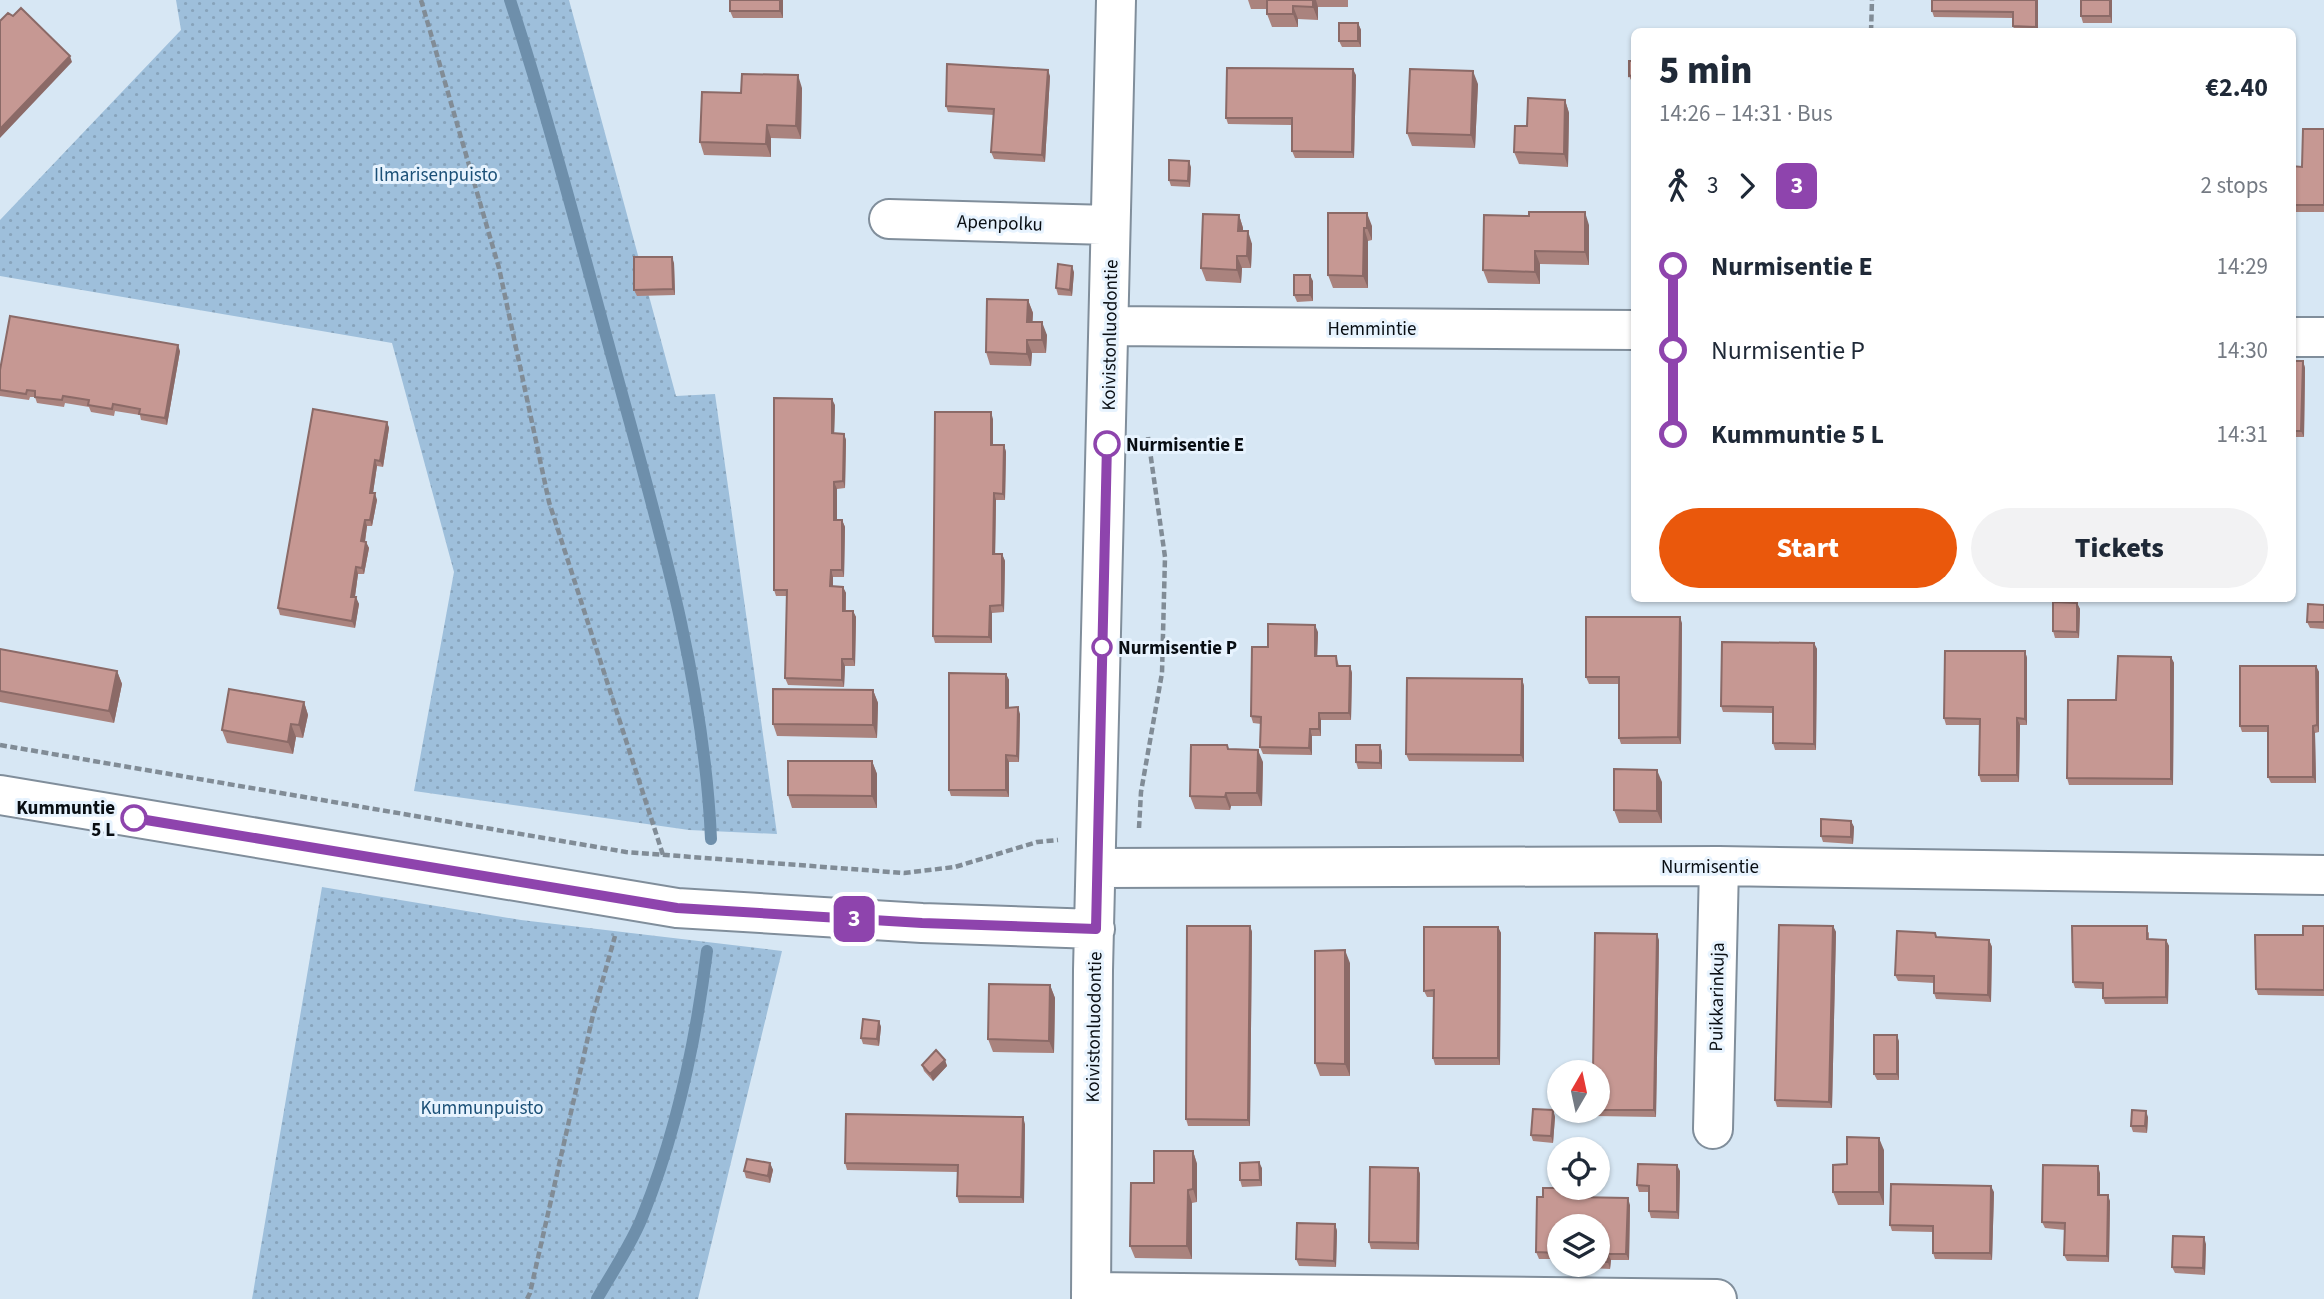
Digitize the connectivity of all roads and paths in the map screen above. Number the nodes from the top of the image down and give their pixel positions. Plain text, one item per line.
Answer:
1 (421, 0) edge
2 (1116, 0) edge
3 (1872, 0) edge
4 (1871, 28) edge
5 (889, 219) dead end
6 (1110, 225) junction
7 (1110, 326) junction
8 (1631, 330) edge
9 (2296, 337) edge
10 (2324, 337) edge
11 (1146, 426) dead end
12 (0, 745) edge
13 (0, 795) edge
14 (1097, 852) junction
15 (663, 855) junction
16 (1719, 866) junction
17 (1139, 867) junction
18 (2324, 876) edge
19 (631, 900) junction
20 (1096, 929) junction
21 (1713, 1129) dead end
22 (1091, 1296) edge
23 (527, 1299) edge
24 (1717, 1299) edge

1 - 15 path
2 - 6 street, Koivistonluodontie
3 - 4 path
5 - 6 street, Apenpolku
6 - 7 street, Koivistonluodontie
7 - 8 street, Hemmintie
7 - 14 street, Koivistonluodontie
9 - 10 street
11 - 17 path
12 - 15 path
13 - 19 street
14 - 15 path
14 - 17 street, Nurmisentie
14 - 20 street, Koivistonluodontie
16 - 17 street, Nurmisentie
16 - 18 street, Nurmisentie
16 - 21 street, Puikkarinkuja
19 - 20 street
19 - 23 path
20 - 22 street, Koivistonluodontie
22 - 24 street

